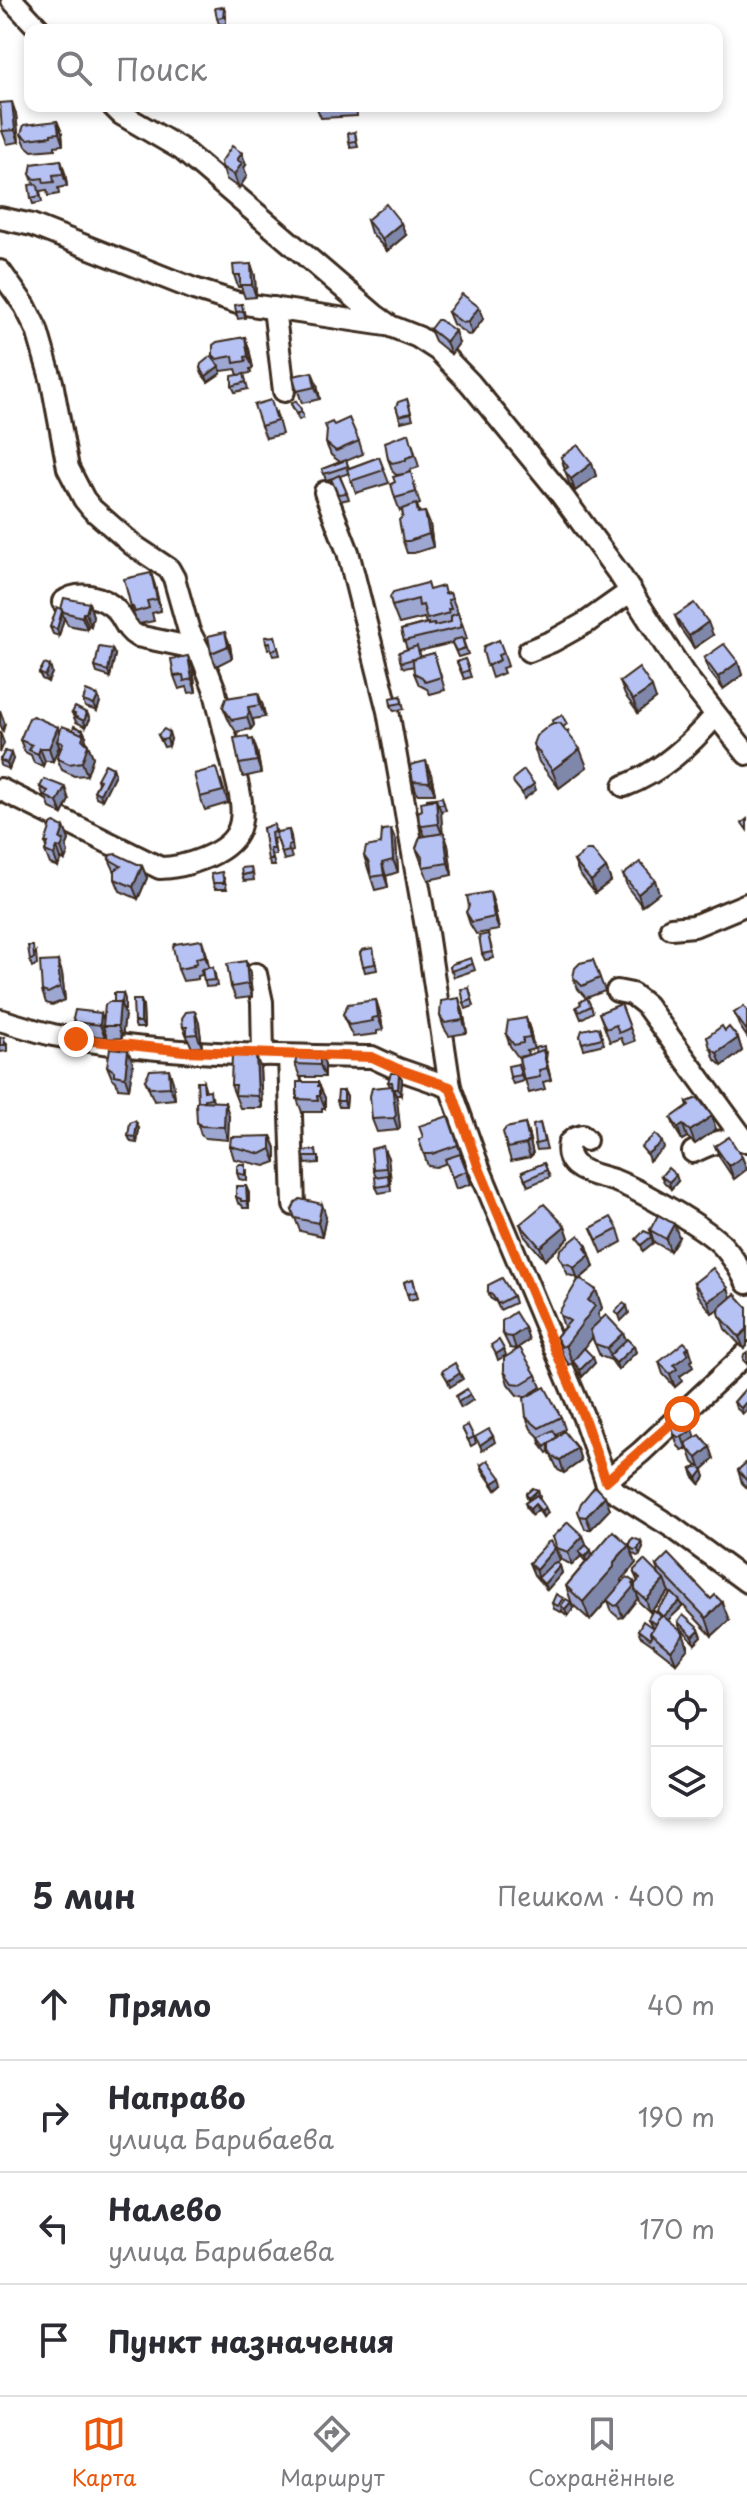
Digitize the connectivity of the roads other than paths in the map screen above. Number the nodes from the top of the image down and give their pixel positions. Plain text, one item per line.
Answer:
1 (12, 0) edge
2 (34, 24) edge
3 (119, 112) edge
4 (3, 221) edge
5 (0, 271) edge
6 (274, 308) junction
7 (390, 326) junction
8 (284, 391) dead end
9 (325, 492) dead end
10 (631, 591) junction
11 (63, 602) edge
12 (529, 651) dead end
13 (201, 654) junction
14 (715, 716) junction
15 (747, 754) edge
16 (624, 786) dead end
17 (0, 789) edge
18 (747, 904) edge
19 (671, 928) dead end
20 (256, 974) dead end
21 (617, 991) dead end
22 (0, 1020) edge
23 (263, 1055) junction
24 (289, 1056) junction
25 (450, 1087) junction
26 (586, 1140) dead end
27 (746, 1141) edge
28 (693, 1152) dead end
29 (294, 1205) edge
30 (747, 1283) edge
31 (747, 1353) edge
32 (606, 1481) junction
33 (747, 1582) edge

1 - 2 street
3 - 7 street
4 - 6 street
5 - 13 street
6 - 7 street
6 - 8 street
7 - 10 street
9 - 25 street
10 - 12 street
10 - 14 street
11 - 13 street
13 - 17 street
14 - 15 street
14 - 16 street
18 - 19 street
20 - 23 street
21 - 27 street
22 - 23 street
23 - 24 street
24 - 25 street
24 - 29 street
25 - 32 street
26 - 30 street
27 - 28 street
31 - 32 street
32 - 33 street

